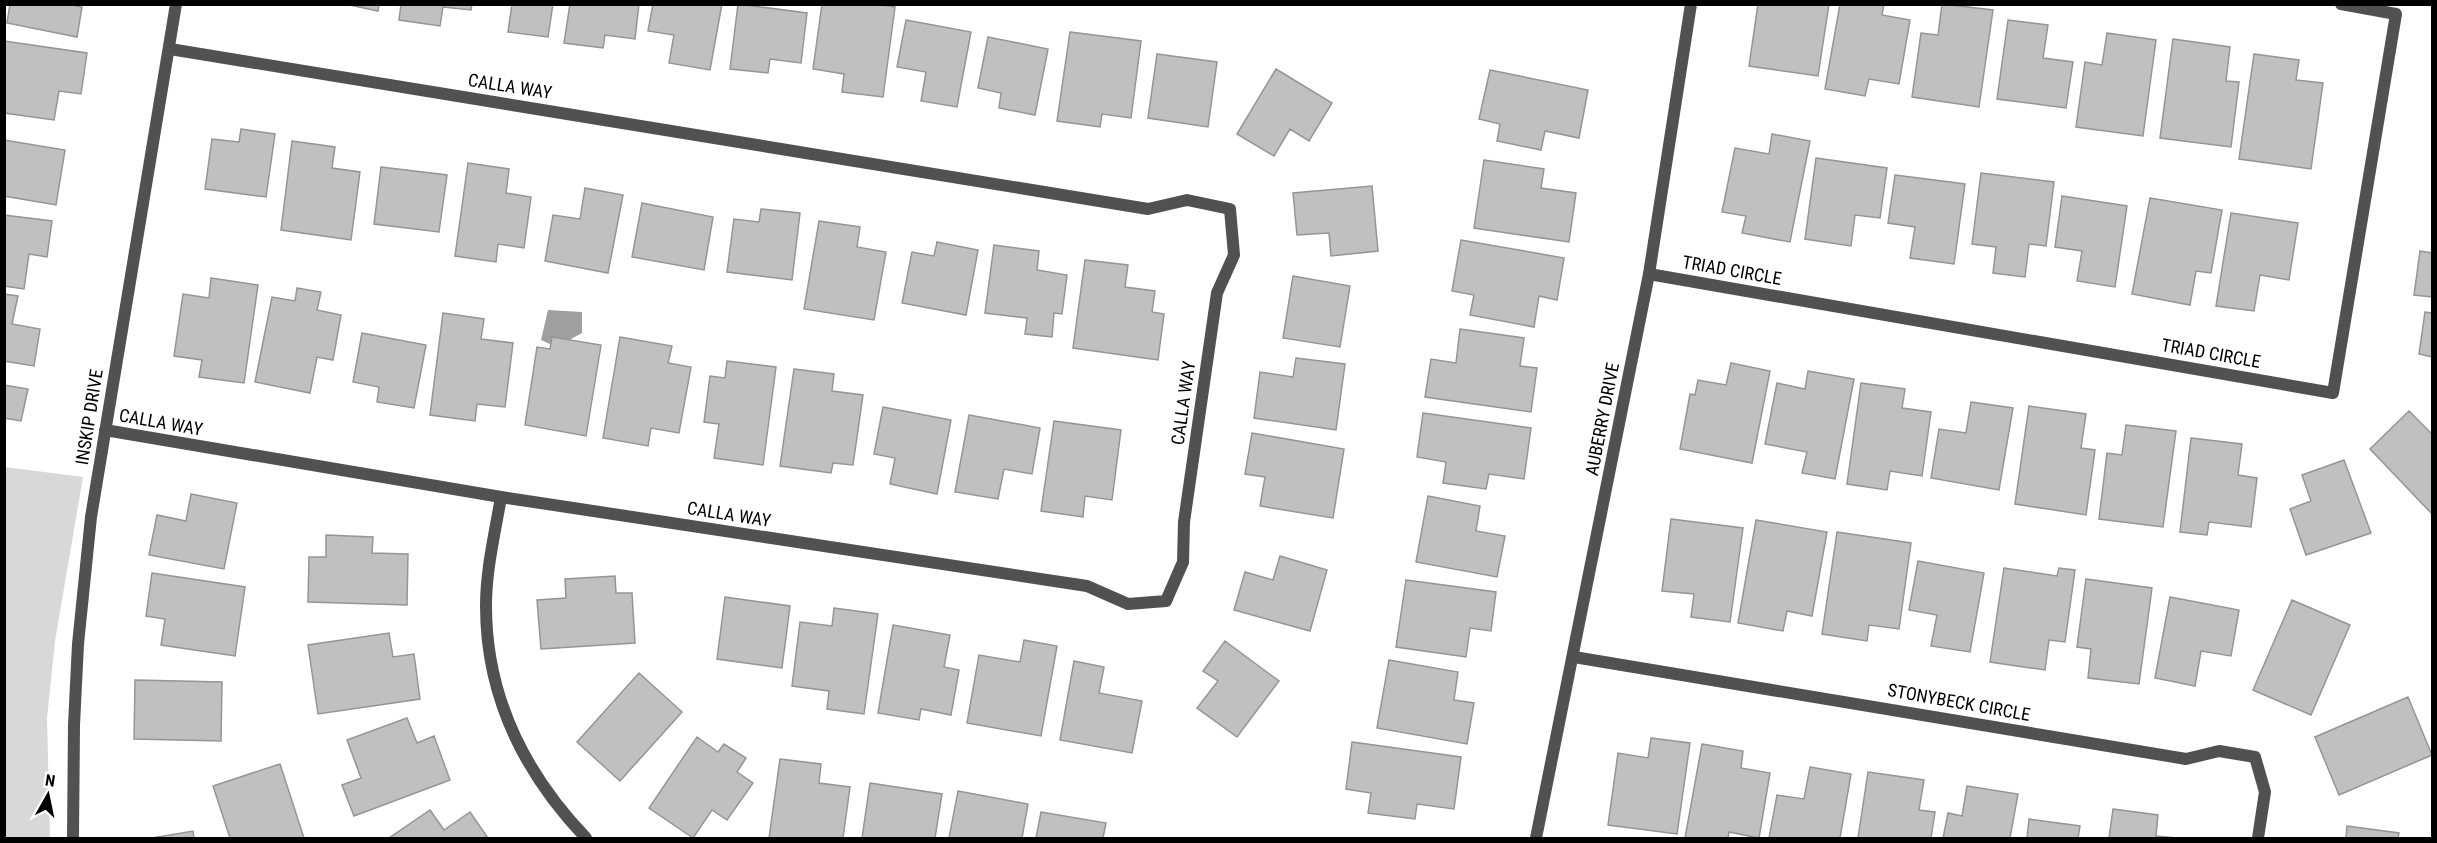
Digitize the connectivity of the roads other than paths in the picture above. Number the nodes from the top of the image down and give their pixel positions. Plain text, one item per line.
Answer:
1 (176, 4) edge
2 (1691, 4) edge
3 (2341, 4) edge
4 (170, 48) junction
5 (1649, 274) junction
6 (105, 430) junction
7 (501, 497) junction
8 (1574, 657) junction
9 (74, 838) edge
10 (586, 838) edge
11 (1536, 838) edge
12 (2258, 838) edge

1 - 4 street, INSKIP DRIVE
2 - 5 street, AUBERRY DRIVE
3 - 5 street, TRIAD CIRCLE
4 - 6 street, INSKIP DRIVE
4 - 7 street, CALLA WAY
5 - 8 street, AUBERRY DRIVE
6 - 7 street, CALLA WAY
6 - 9 street, INSKIP DRIVE
7 - 10 street
8 - 11 street, AUBERRY DRIVE
8 - 12 street, STONYBECK CIRCLE

